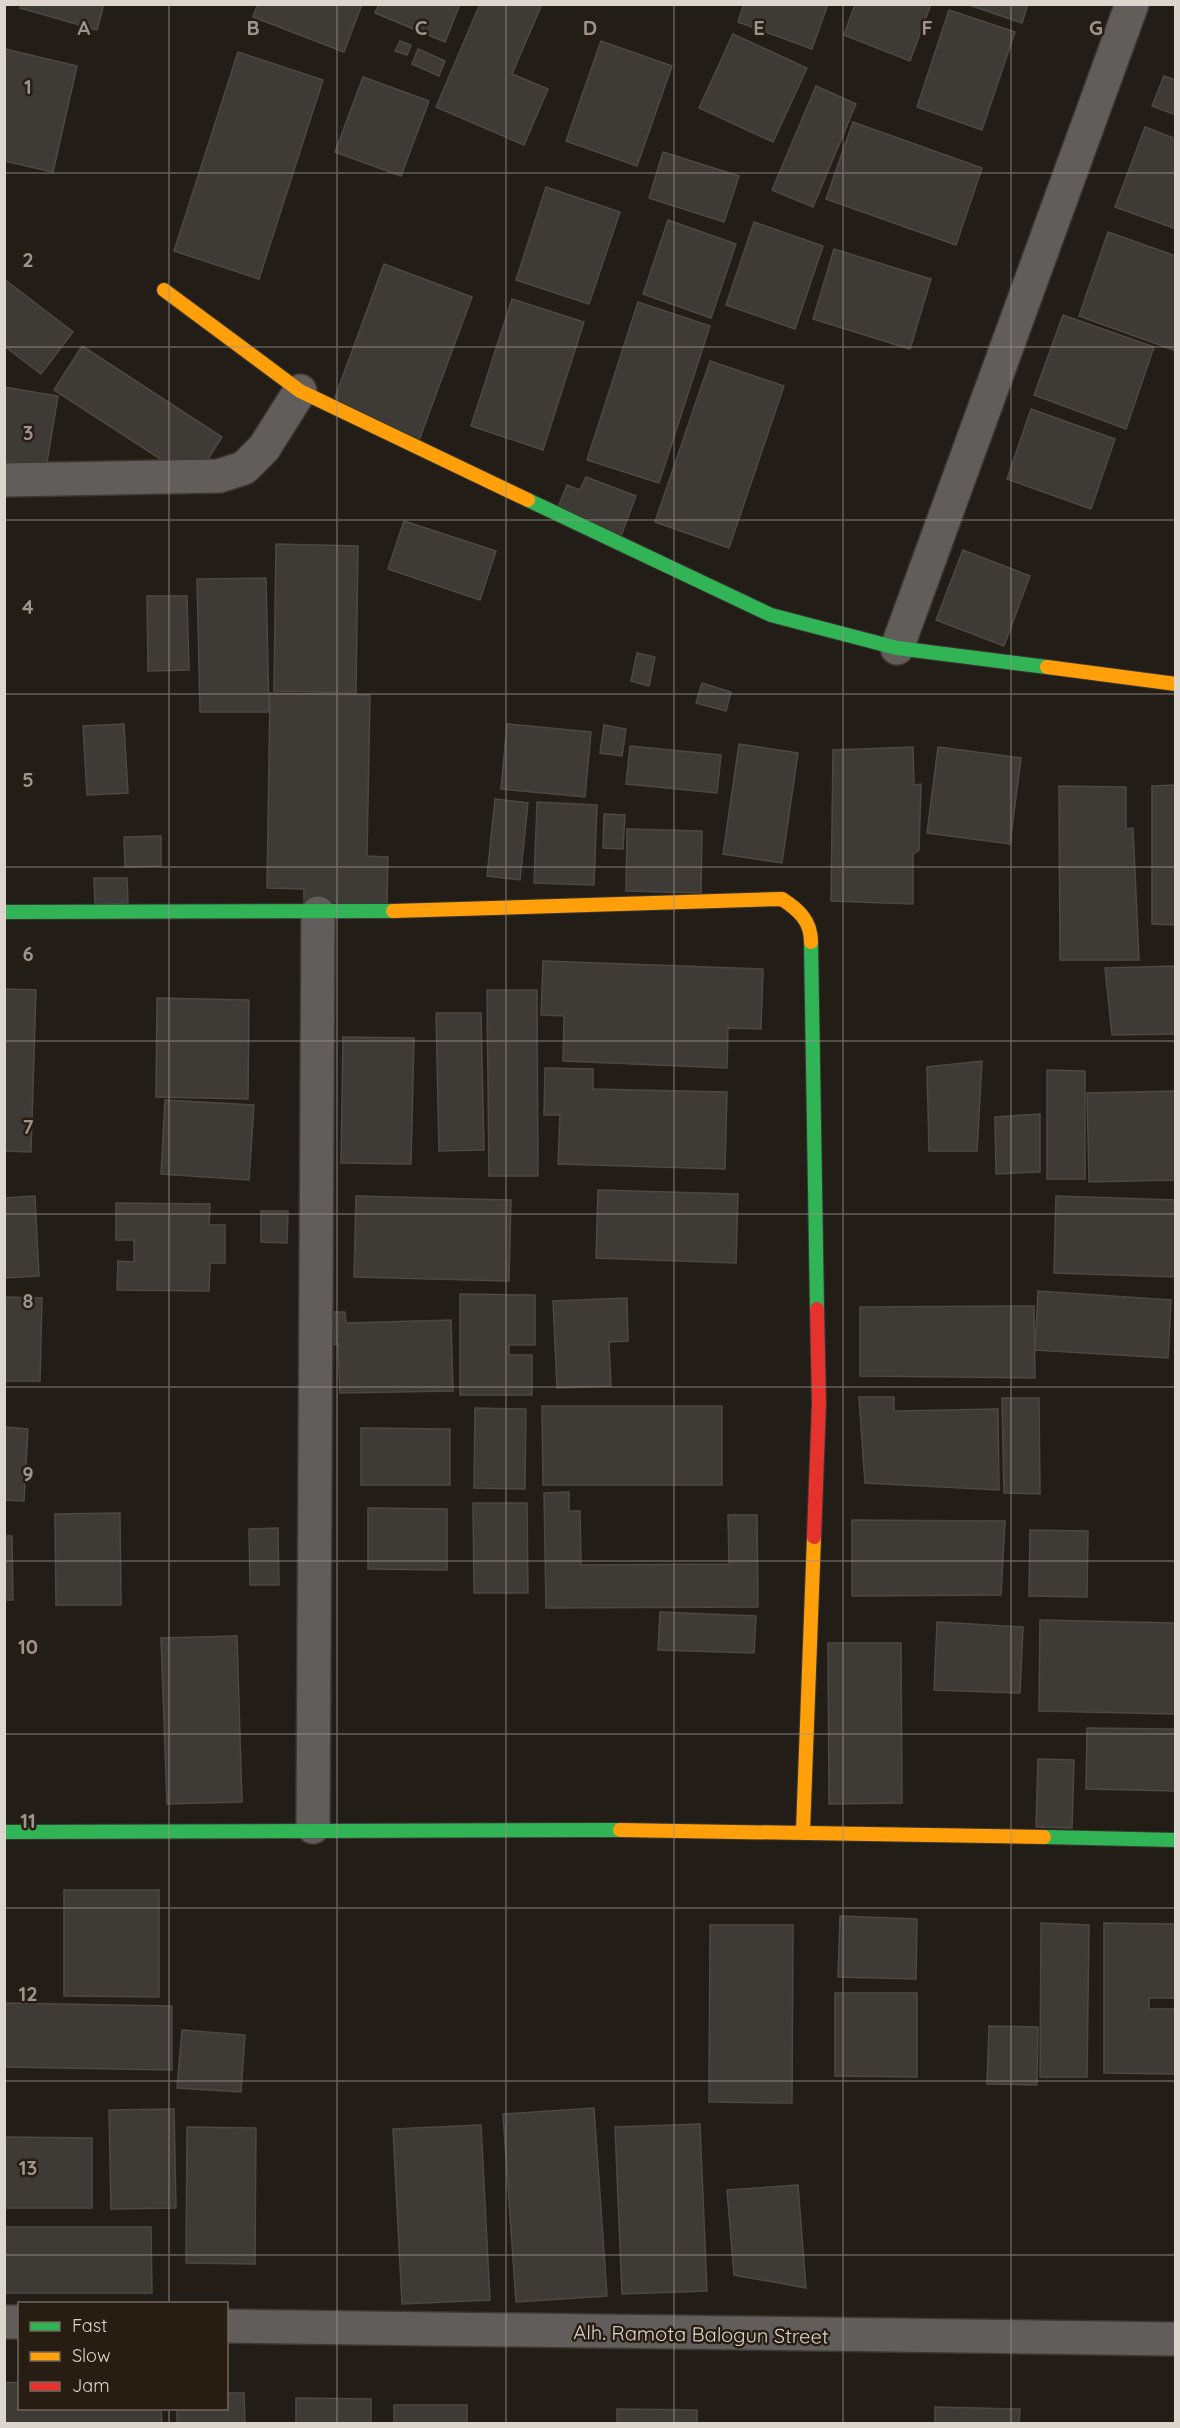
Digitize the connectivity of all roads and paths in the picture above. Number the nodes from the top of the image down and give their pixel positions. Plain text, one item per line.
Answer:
1 (1132, 4) edge
2 (164, 290) dead end
3 (300, 391) junction
4 (4, 480) edge
5 (897, 648) junction
6 (1176, 684) edge
7 (4, 912) edge
8 (318, 913) junction
9 (313, 1827) junction
10 (803, 1831) junction
11 (4, 1832) edge
12 (1176, 1839) edge
13 (228, 2326) edge
14 (1176, 2339) edge

1 - 5 street
2 - 3 street
3 - 4 street
3 - 5 street
5 - 6 street
7 - 8 street
8 - 9 street
8 - 10 street
9 - 10 street
9 - 11 street
10 - 12 street
13 - 14 street, Alh. Ramota Balogun Street

